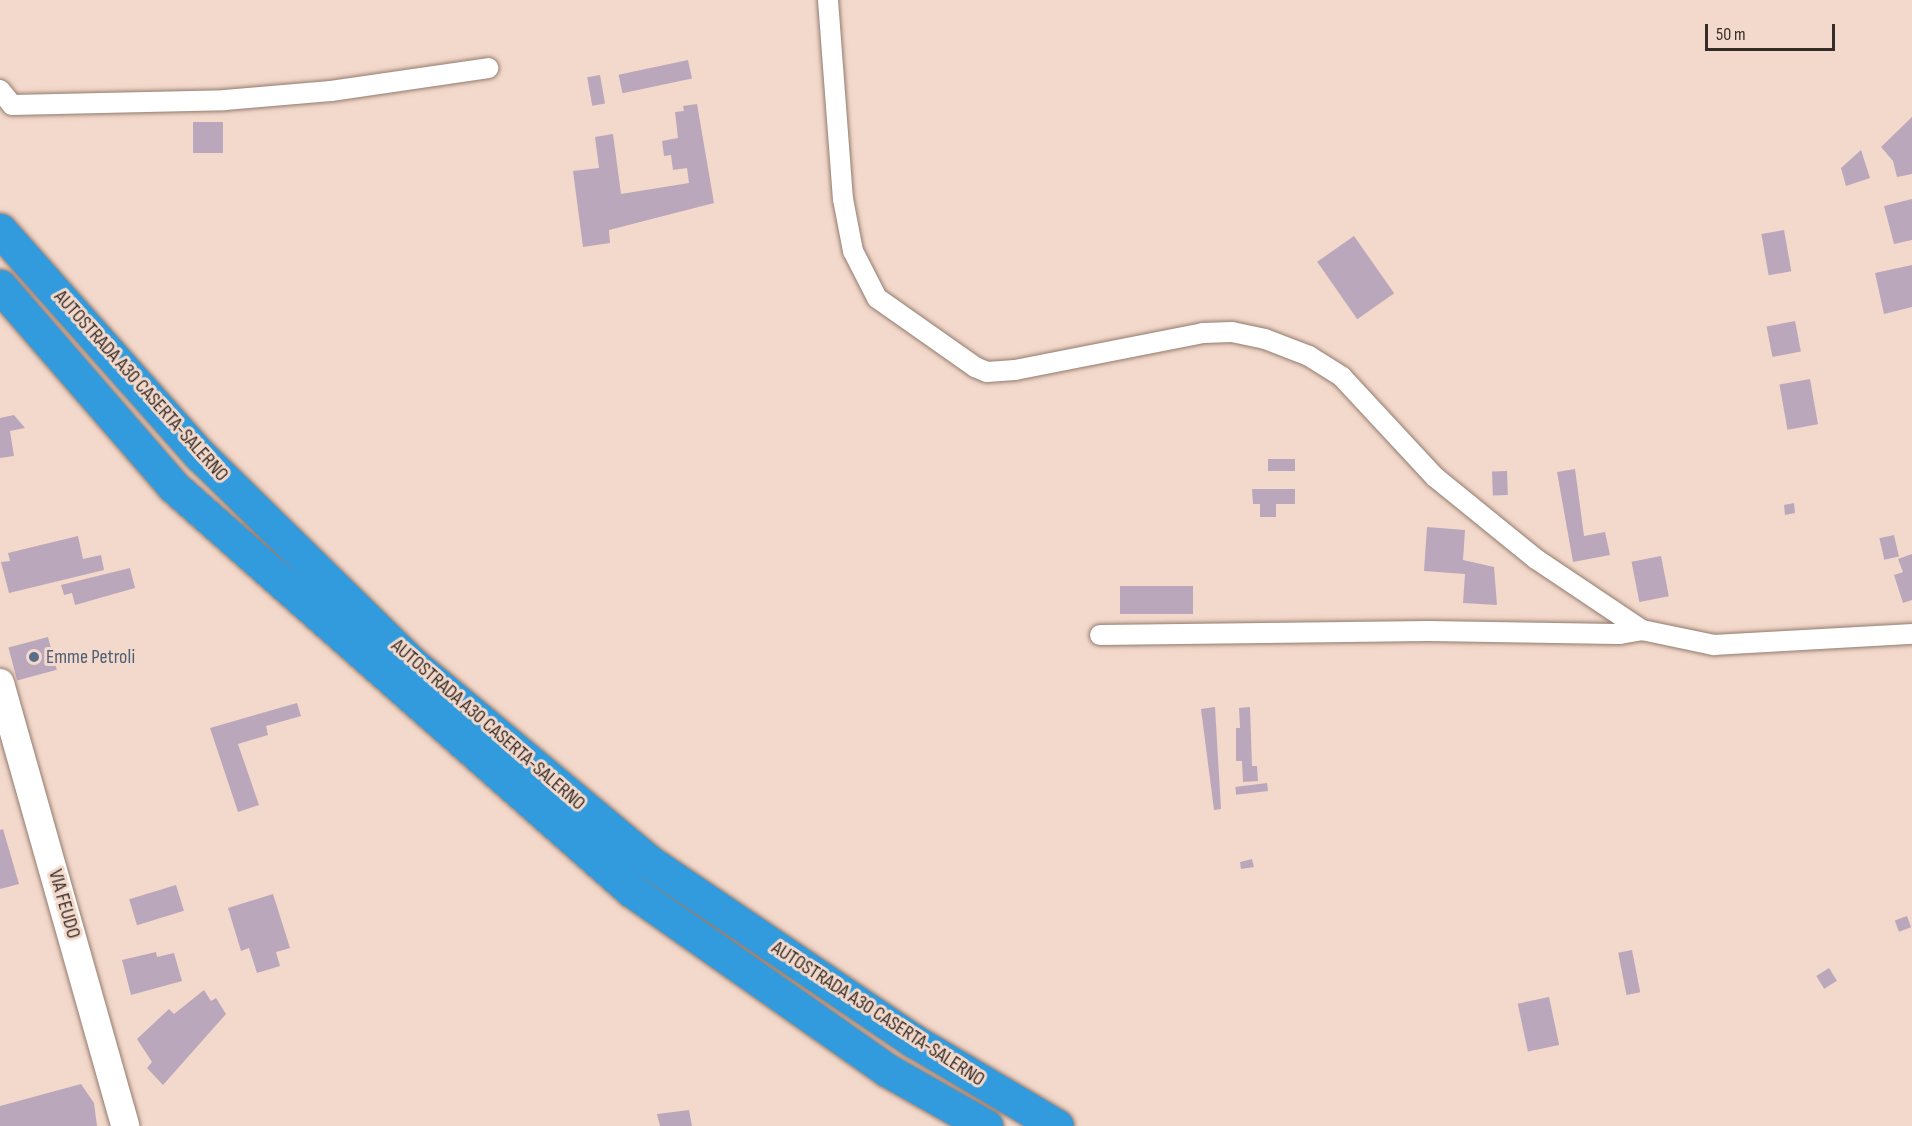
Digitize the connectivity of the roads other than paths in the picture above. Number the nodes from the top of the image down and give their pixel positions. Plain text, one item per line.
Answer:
1 (828, 0) edge
2 (488, 68) dead end
3 (0, 90) edge
4 (0, 230) edge
5 (0, 286) edge
6 (1642, 630) junction
7 (1912, 634) edge
8 (1100, 635) dead end
9 (0, 683) edge
10 (125, 1126) edge
11 (986, 1126) edge
12 (1057, 1126) edge

1 - 6 street
2 - 3 street
4 - 12 highway, AUTOSTRADA A30 CASERTA-SALERNO
5 - 11 highway, AUTOSTRADA A30 CASERTA-SALERNO
6 - 7 street
6 - 8 street
9 - 10 street, VIA FEUDO

